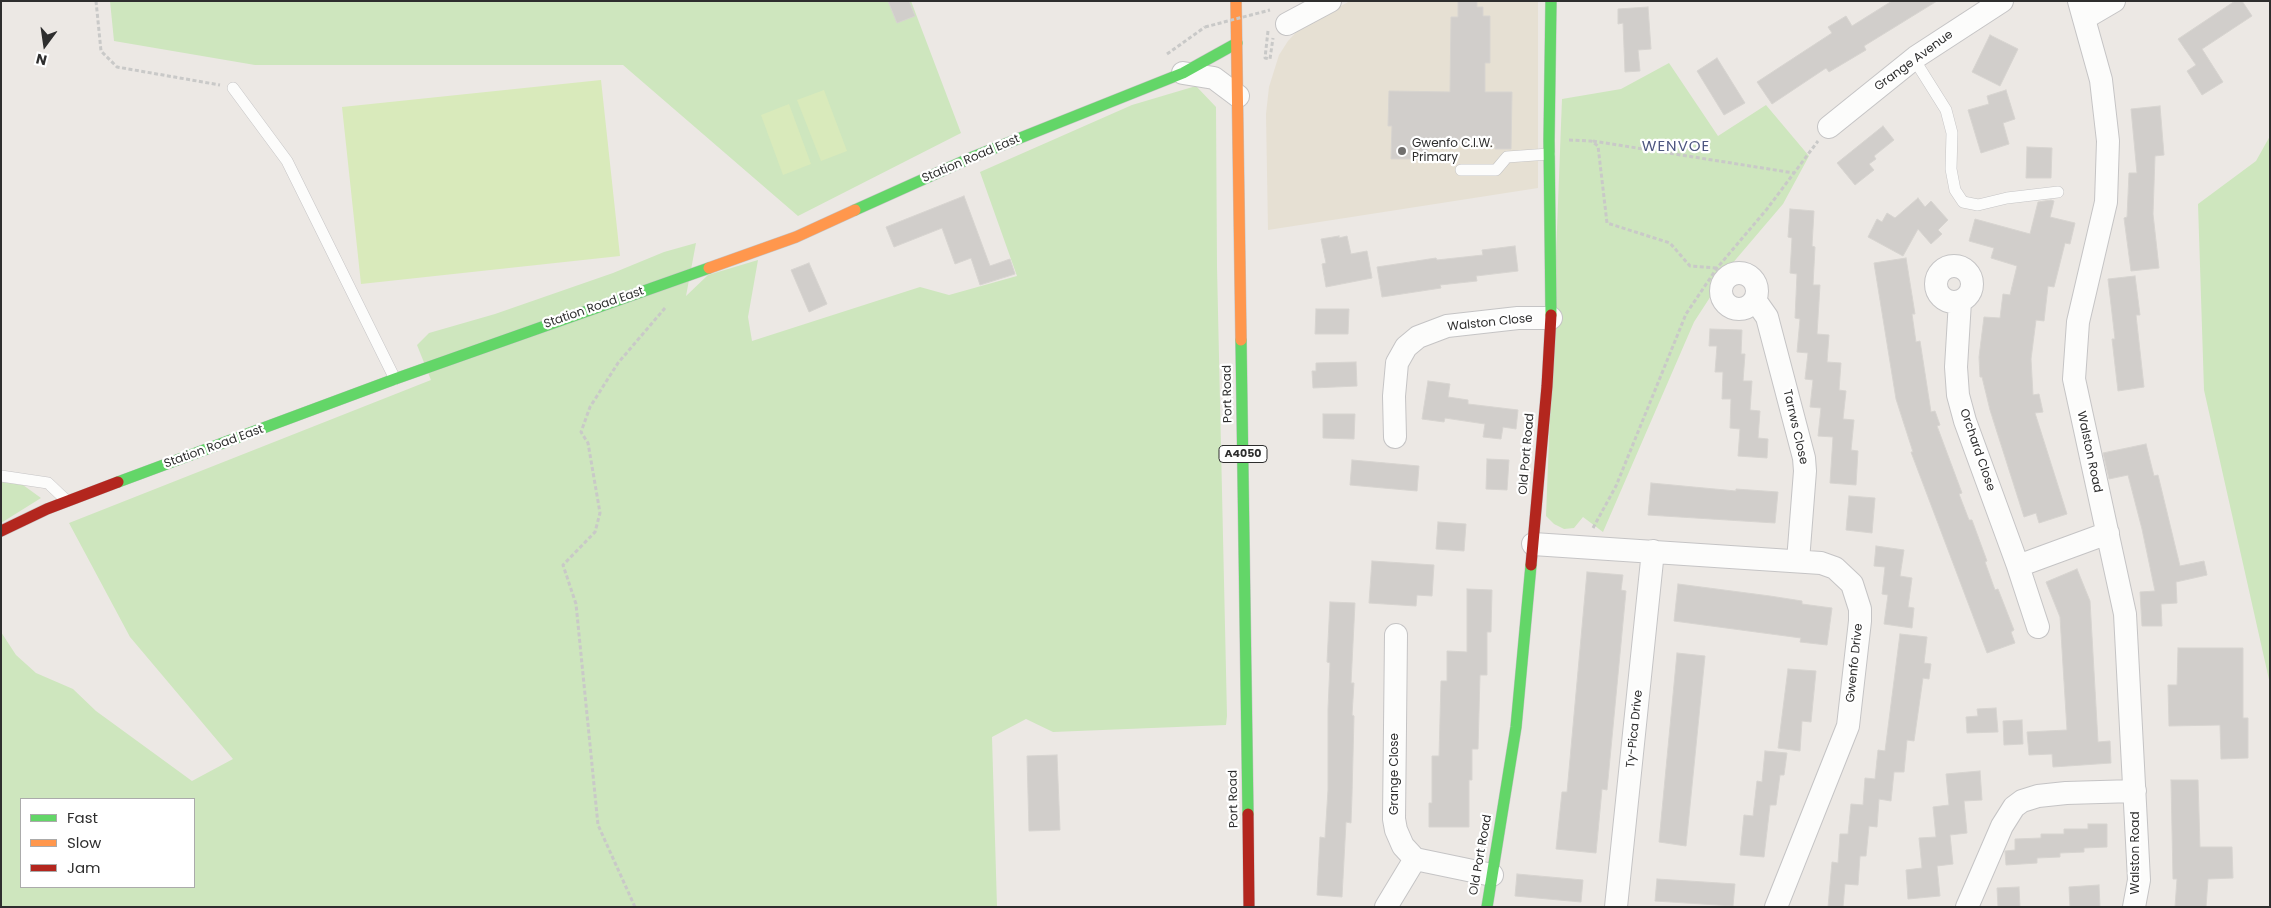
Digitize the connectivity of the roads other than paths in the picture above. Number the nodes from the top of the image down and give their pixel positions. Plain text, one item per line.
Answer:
1 (1236, 1) edge
2 (1330, 1) edge
3 (1551, 1) edge
4 (2002, 1) edge
5 (2114, 1) edge
6 (2082, 10) edge
7 (1279, 17) road end
8 (1237, 43) junction
9 (1914, 59) junction
10 (1176, 66) junction
11 (233, 88) road end
12 (1238, 96) junction
13 (1828, 127) road end
14 (1549, 154) junction
15 (1461, 170) dead end
16 (2058, 192) dead end
17 (1720, 275) road end
18 (1960, 301) dead end
19 (1551, 318) junction
20 (395, 379) junction
21 (1395, 437) dead end
22 (1, 476) edge
23 (67, 501) junction
24 (1, 531) edge
25 (2108, 533) junction
26 (1533, 544) junction
27 (1653, 551) junction
28 (1798, 561) junction
29 (2018, 566) junction
30 (2038, 627) dead end
31 (1396, 634) dead end
32 (2135, 791) junction
33 (1415, 859) junction
34 (1492, 875) junction
35 (1249, 907) edge
36 (1386, 907) edge
37 (1487, 907) edge
38 (1616, 907) edge
39 (1776, 907) edge
40 (1967, 907) edge
41 (2134, 907) edge

1 - 8 street, Port Road / A4050
2 - 7 street
3 - 14 street, Old Port Road
4 - 9 street, Grange Avenue
5 - 6 street
6 - 25 street, Walston Road
8 - 10 street, Station Road East
8 - 12 street, Port Road / A4050
9 - 13 street, Grange Avenue
9 - 16 lane
10 - 12 street
10 - 20 street, Station Road East
11 - 20 lane
12 - 35 street, Port Road / A4050
14 - 15 lane
14 - 19 street, Old Port Road
17 - 28 street, Tarrws Close
18 - 29 street, Orchard Close
19 - 21 street, Walston Close
19 - 26 street, Old Port Road
20 - 23 street, Station Road East
22 - 23 lane
23 - 24 street, Station Road East
25 - 29 street
25 - 32 street, Walston Road
26 - 27 street, Gwenfo Drive
26 - 34 street, Old Port Road
27 - 28 street, Gwenfo Drive
27 - 38 street, Ty-Pica Drive
28 - 39 street, Gwenfo Drive
29 - 30 street, Orchard Close
31 - 33 street, Grange Close
32 - 40 street
32 - 41 street, Walston Road
33 - 34 street
33 - 36 street
34 - 37 street, Old Port Road

